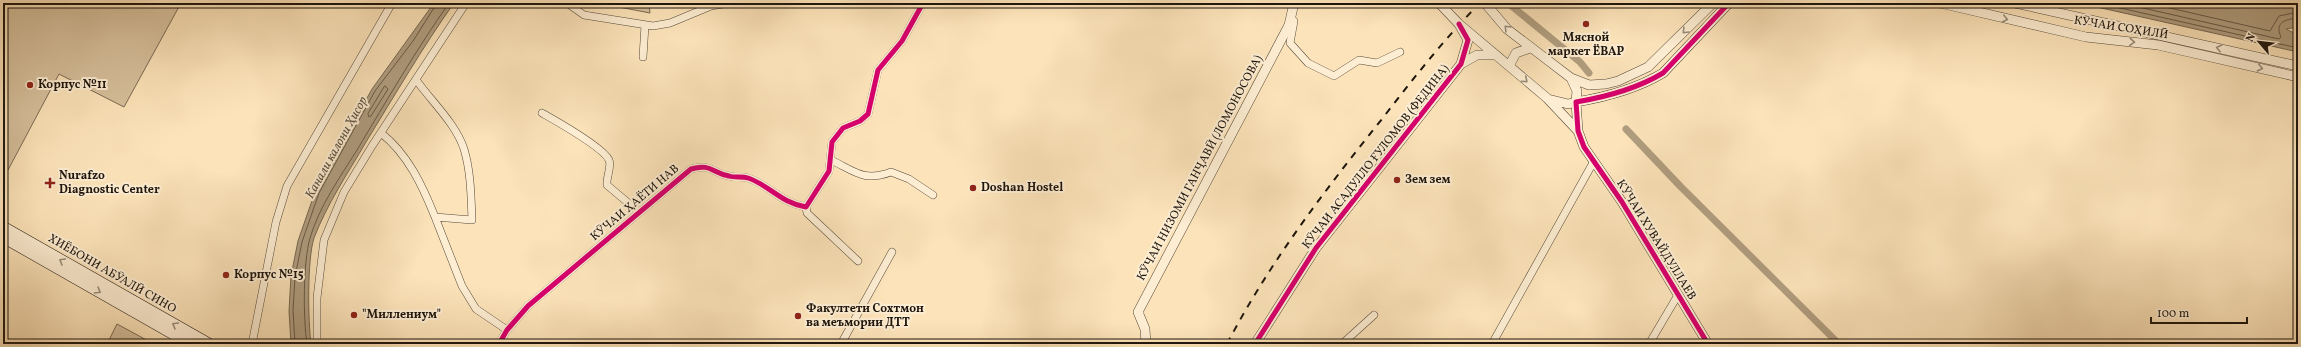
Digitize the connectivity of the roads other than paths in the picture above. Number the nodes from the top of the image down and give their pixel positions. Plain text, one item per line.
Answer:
1 (392, 3) edge
2 (466, 3) edge
3 (567, 3) edge
4 (729, 3) edge
5 (923, 3) edge
6 (1294, 3) edge
7 (1439, 3) edge
8 (1485, 3) edge
9 (1713, 3) edge
10 (1729, 3) edge
11 (1940, 3) edge
12 (2014, 3) edge
13 (1290, 18) junction
14 (1459, 24) junction
15 (645, 26) junction
16 (1530, 48) junction
17 (1400, 52) dead end
18 (1496, 55) junction
19 (643, 57) dead end
20 (1461, 64) junction
21 (1509, 66) junction
22 (2298, 66) edge
23 (2298, 77) edge
24 (1571, 78) junction
25 (417, 81) junction
26 (1547, 98) junction
27 (1576, 102) junction
28 (542, 112) dead end
29 (1578, 131) junction
30 (381, 133) junction
31 (831, 160) junction
32 (1594, 161) junction
33 (933, 195) dead end
34 (806, 207) junction
35 (639, 212) junction
36 (436, 218) junction
37 (3, 227) edge
38 (3, 237) edge
39 (892, 252) dead end
40 (858, 261) dead end
41 (1678, 294) junction
42 (1374, 315) dead end
43 (507, 330) junction
44 (191, 344) edge
45 (209, 344) edge
46 (252, 344) edge
47 (316, 344) edge
48 (499, 344) edge
49 (841, 344) edge
50 (1146, 344) edge
51 (1255, 344) edge
52 (1342, 344) edge
53 (1492, 344) edge
54 (1649, 344) edge
55 (1708, 344) edge

1 - 46 street
2 - 25 street
3 - 15 street
4 - 15 street
5 - 31 street
6 - 13 street, КӮЧАИ НИЗОМИ ГАНҶАВӢ (ЛОМОНОСОВА)
7 - 14 street, КӮЧАИ ХУВАЙДУЛЛАЕВ
16 -> 8 street
9 -> 24 street
10 - 27 street
11 -> 23 street, КӮЧАИ СОҲИЛӢ
22 -> 12 street, КӮЧАИ СОҲИЛӢ
13 - 17 street
13 - 50 street, КӮЧАИ НИЗОМИ ГАНҶАВӢ (ЛОМОНОСОВА)
14 - 18 street, КӮЧАИ ХУВАЙДУЛЛАЕВ
14 - 20 street
15 - 19 street
16 - 21 street
16 - 24 street
18 - 20 street
18 - 21 street, КӮЧАИ ХУВАЙДУЛЛАЕВ
20 - 51 street, КӮЧАИ АСАДУЛЛО ҒУЛОМОВ (ФЕДИНА)
21 -> 26 street, КӮЧАИ ХУВАЙДУЛЛАЕВ
24 - 27 street, КӮЧАИ ХУВАЙДУЛЛАЕВ
25 - 30 street
25 - 36 street
26 - 27 street, КӮЧАИ ХУВАЙДУЛЛАЕВ
26 - 29 street, КӮЧАИ ХУВАЙДУЛЛАЕВ
27 - 29 street, КӮЧАИ ХУВАЙДУЛЛАЕВ
28 - 35 street
29 - 32 street, КӮЧАИ ХУВАЙДУЛЛАЕВ
30 - 36 street
30 - 47 street
31 - 33 street
31 - 34 street
32 - 41 street, КӮЧАИ ХУВАЙДУЛЛАЕВ
32 - 53 street
34 - 35 street, КӮЧАИ ҲАЁТИ НАВ
34 - 40 street
35 - 43 street, КӮЧАИ ҲАЁТИ НАВ
36 - 43 street
45 -> 37 main road, ХИЁБОНИ АБӮАЛӢ СИНО
38 -> 44 main road, ХИЁБОНИ АБӮАЛӢ СИНО
39 - 49 street
41 - 54 street
41 - 55 street, КӮЧАИ ХУВАЙДУЛЛАЕВ
42 - 52 street
43 - 48 street, КӮЧАИ ҲАЁТИ НАВ

